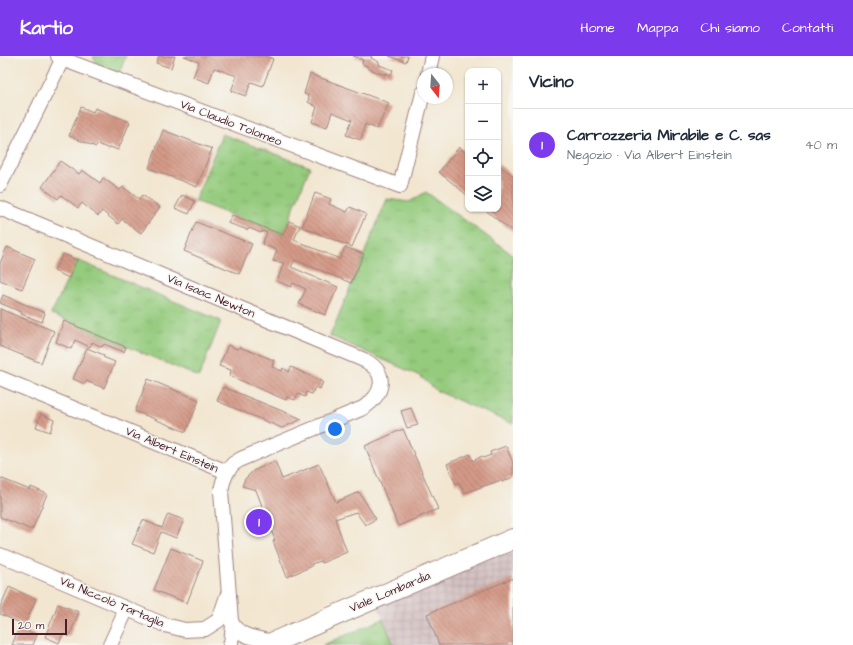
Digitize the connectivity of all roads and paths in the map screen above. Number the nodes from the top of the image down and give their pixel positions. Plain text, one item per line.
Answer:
1 (432, 56) edge
2 (62, 57) edge
3 (429, 68) edge
4 (420, 104) edge
5 (0, 185) edge
6 (0, 208) edge
7 (0, 378) edge
8 (227, 472) junction
9 (513, 539) edge
10 (0, 555) edge
11 (229, 590) junction
12 (122, 607) junction
13 (233, 626) junction
14 (270, 644) edge
15 (110, 645) edge
16 (230, 645) edge

1 - 3 street
2 - 4 street, Via Claudio Tolomeo
2 - 5 street
6 - 8 street, Via Isaac Newton
7 - 8 street, Via Albert Einstein
8 - 11 street, Via Albert Einstein
9 - 14 main road, Viale Lombardia
10 - 12 street, Via Niccolò Tartaglia
11 - 12 street, Via Niccolò Tartaglia
11 - 13 street, Via Albert Einstein
12 - 15 street
13 - 14 street
13 - 16 street, Via Albert Einstein

